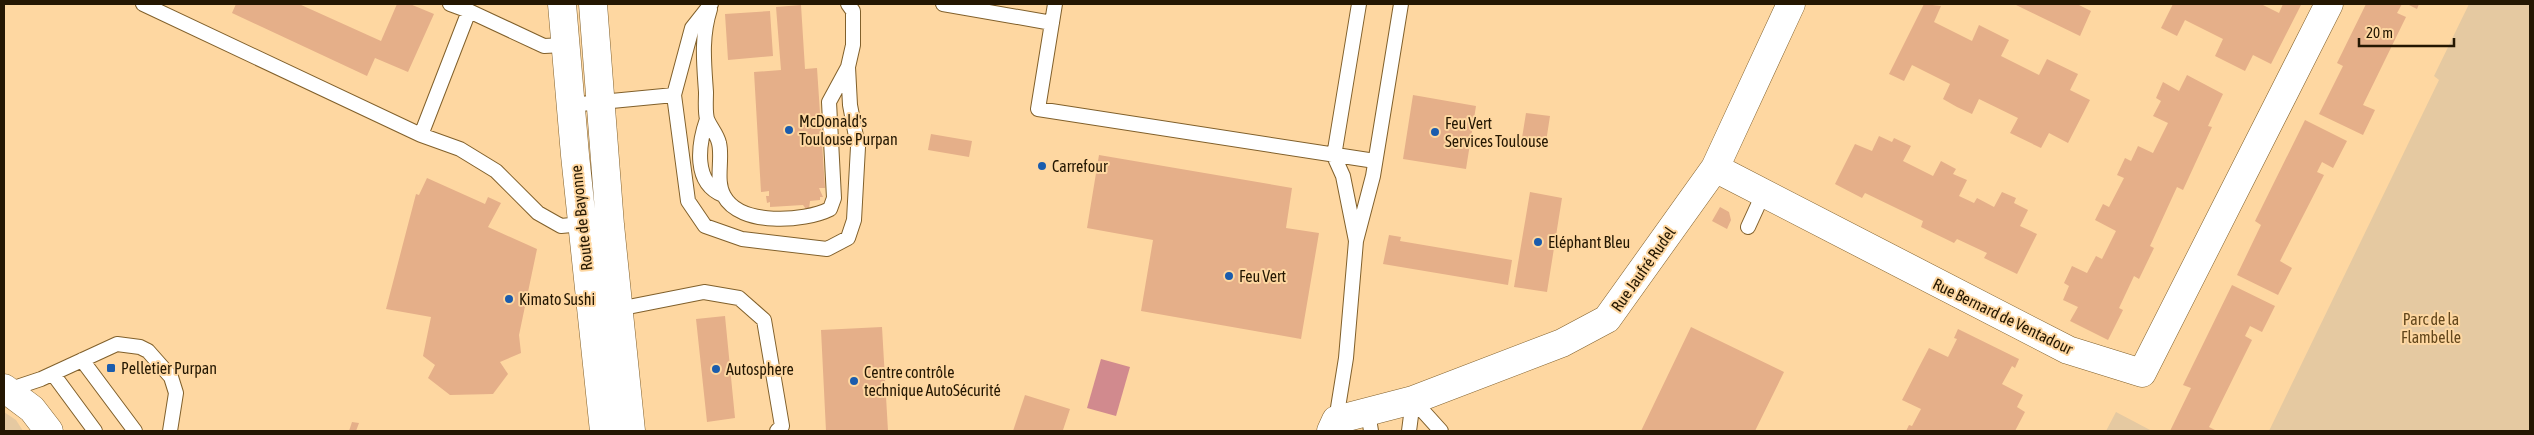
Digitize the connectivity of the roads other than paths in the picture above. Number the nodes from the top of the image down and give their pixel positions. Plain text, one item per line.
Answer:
1 (143, 4) edge
2 (450, 4) edge
3 (562, 4) edge
4 (593, 4) edge
5 (712, 4) edge
6 (848, 4) edge
7 (943, 4) edge
8 (1055, 4) edge
9 (1359, 4) edge
10 (1401, 4) edge
11 (1791, 4) edge
12 (2328, 4) edge
13 (469, 11) junction
14 (1052, 23) junction
15 (564, 45) junction
16 (848, 67) junction
17 (674, 95) junction
18 (600, 102) junction
19 (570, 105) junction
20 (421, 135) junction
21 (1334, 156) junction
22 (1375, 161) junction
23 (1714, 168) junction
24 (1764, 192) junction
25 (582, 224) junction
26 (1748, 227) dead end
27 (1356, 241) junction
28 (618, 309) junction
29 (82, 360) junction
30 (47, 376) junction
31 (6, 389) edge
32 (1413, 400) junction
33 (1369, 421) edge
34 (1334, 426) edge
35 (49, 431) edge
36 (95, 431) edge
37 (135, 431) edge
38 (170, 431) edge
39 (604, 431) edge
40 (631, 431) edge
41 (777, 431) edge
42 (1410, 431) edge
43 (1441, 431) edge

1 - 20 lane
2 - 13 lane
3 - 15 street, Route de Bayonne
4 - 18 street, Route de Bayonne
5 - 16 lane
5 - 17 lane
6 - 16 lane
7 - 14 lane
8 - 14 lane
9 - 21 lane
10 - 22 lane
11 - 23 street, Rue Jaufré Rudel
12 - 24 street, Rue Bernard de Ventadour
13 - 15 lane
13 - 20 lane
14 - 21 lane
15 - 19 street, Route de Bayonne
16 - 17 lane
17 - 18 lane
18 - 19 lane
18 - 28 street, Route de Bayonne
19 - 25 street, Route de Bayonne
20 - 25 lane
21 - 22 lane
21 - 27 lane
22 - 27 lane
23 - 24 street, Rue Bernard de Ventadour
23 - 32 street, Rue Jaufré Rudel
24 - 26 lane
25 - 39 street, Route de Bayonne
27 - 34 lane
28 - 40 street, Route de Bayonne
28 - 41 lane
29 - 30 lane
29 - 37 lane
29 - 38 lane
30 - 31 lane
30 - 36 lane
31 - 35 street
32 - 33 street, Rue Jaufré Rudel
32 - 42 lane
32 - 43 lane
33 - 34 street, Rue Jaufré Rudel

